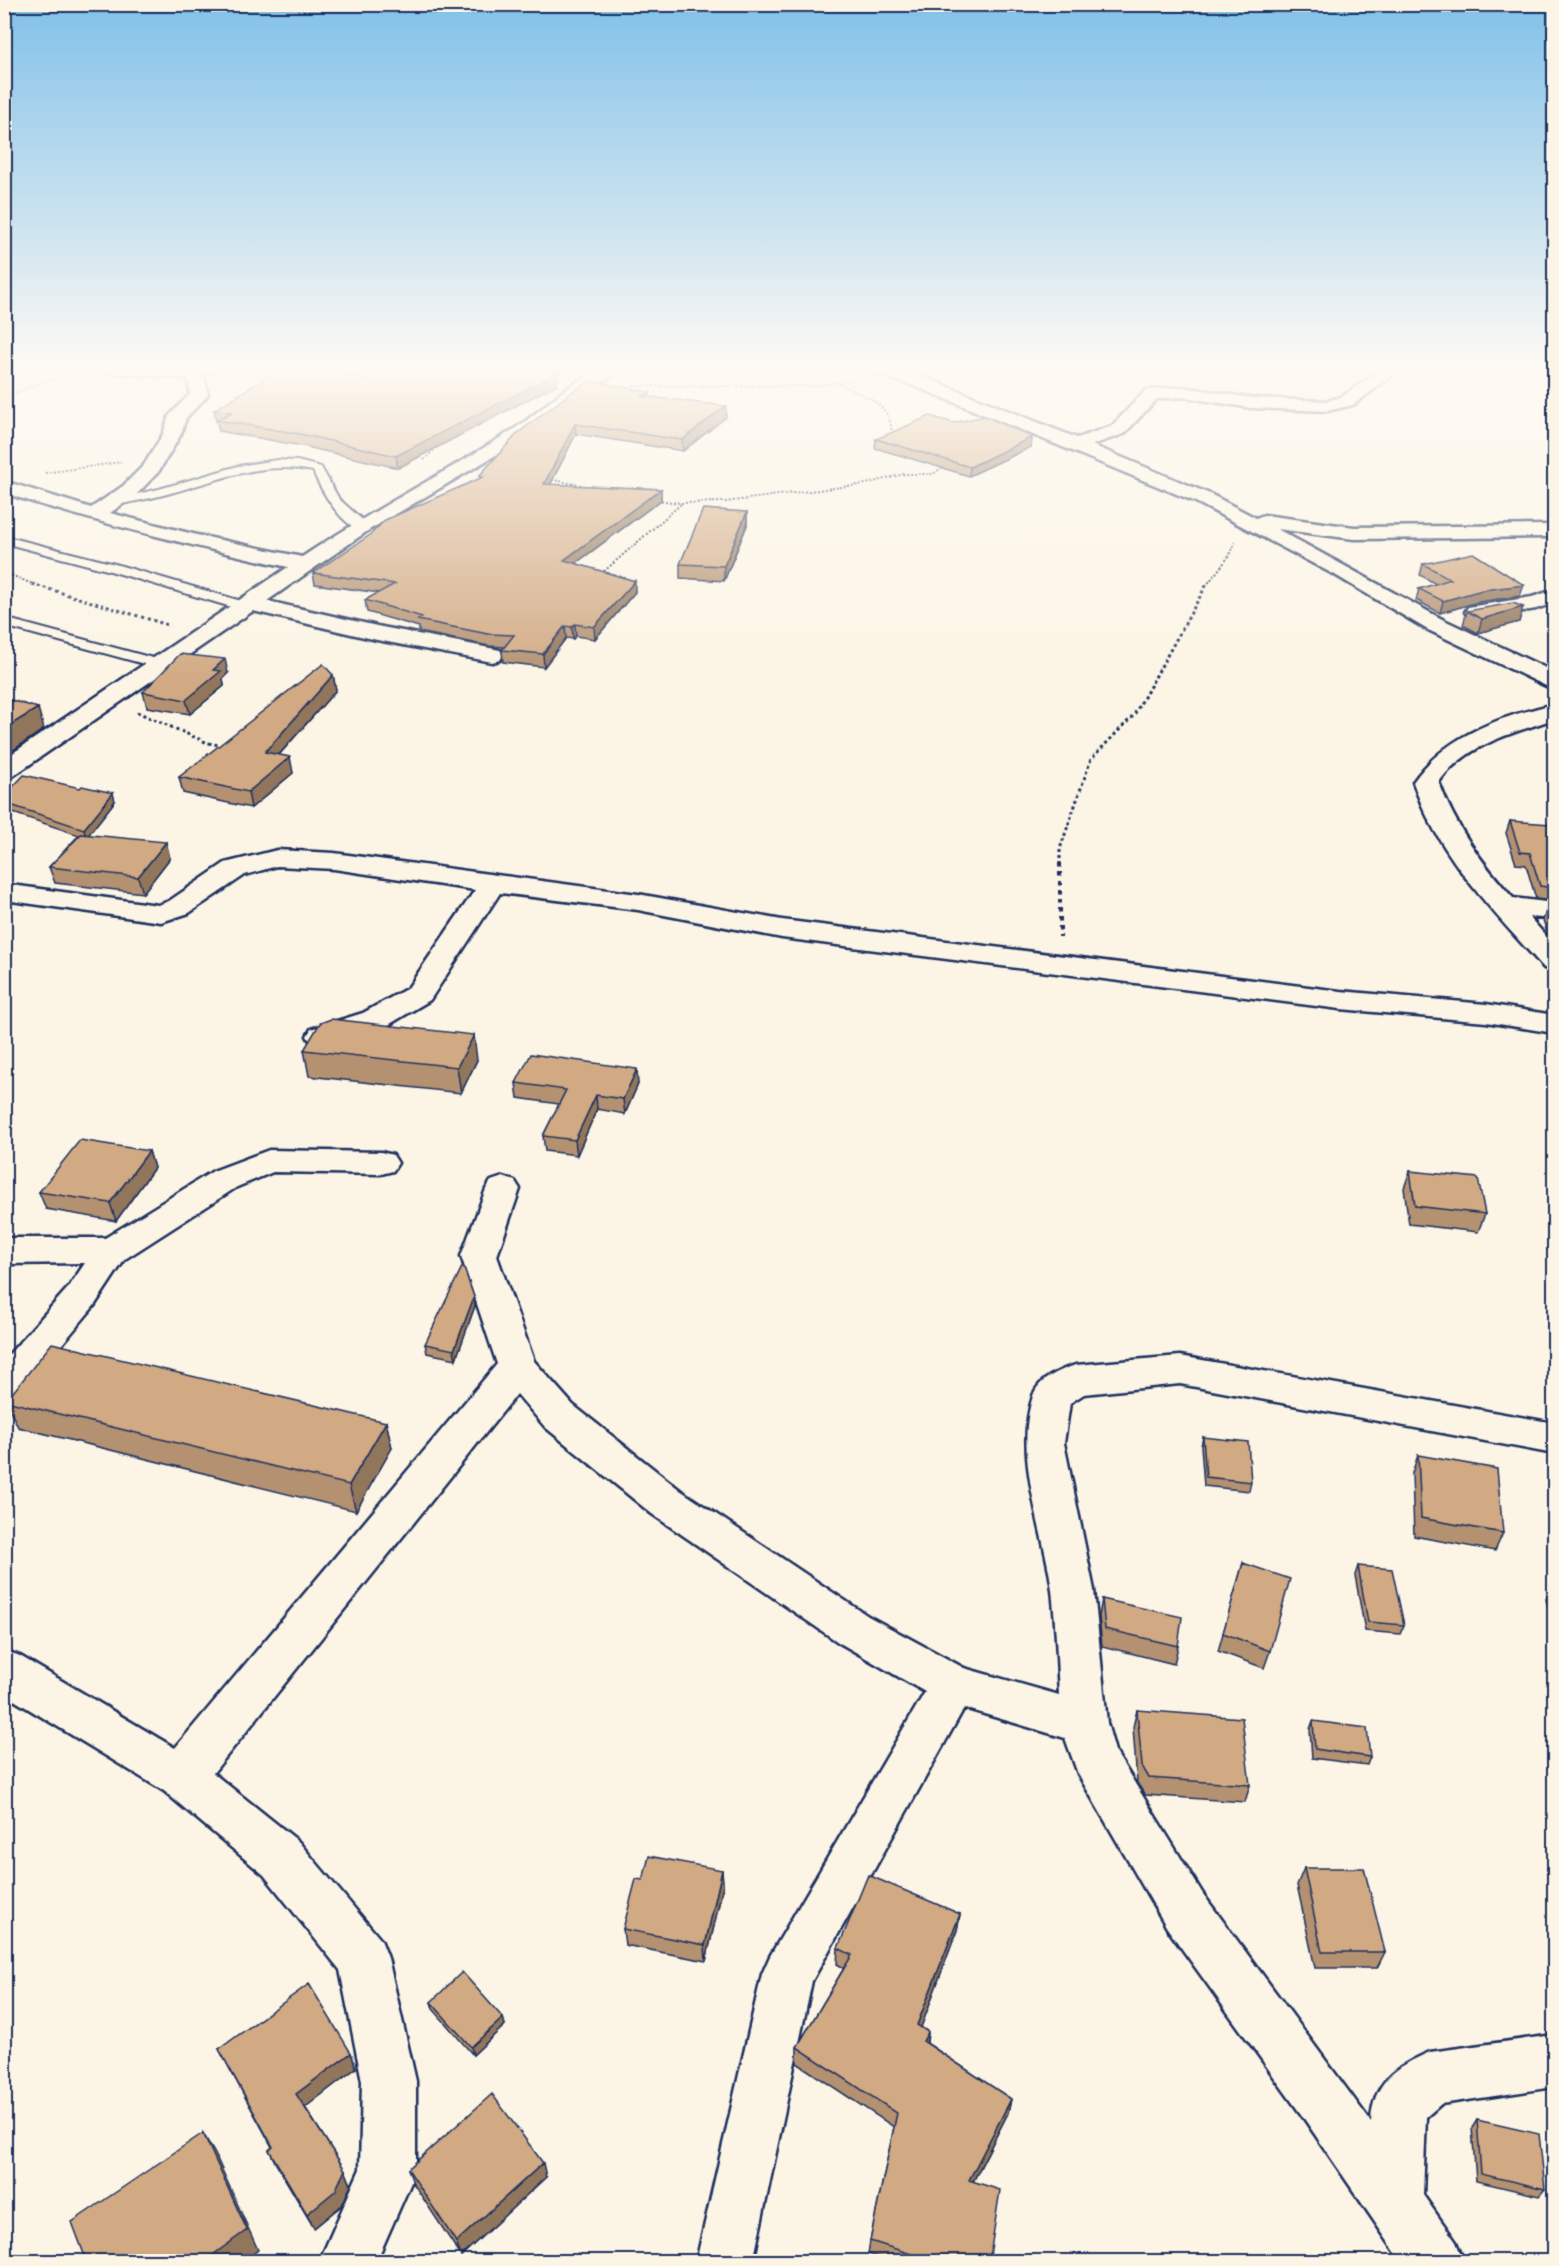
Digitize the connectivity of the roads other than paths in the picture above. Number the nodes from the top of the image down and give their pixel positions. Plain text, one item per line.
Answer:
1 (146, 473) edge
2 (224, 473) edge
3 (319, 473) edge
4 (451, 473) edge
5 (1144, 473) edge
6 (9, 492) edge
7 (112, 503) junction
8 (94, 515) junction
9 (1244, 520) junction
10 (362, 526) junction
11 (1554, 531) edge
12 (4, 539) edge
13 (304, 564) junction
14 (1554, 596) edge
15 (245, 605) junction
16 (4, 622) edge
17 (1434, 624) junction
18 (492, 655) dead end
19 (159, 664) junction
20 (1554, 681) edge
21 (1554, 711) edge
22 (4, 771) edge
23 (493, 884) junction
24 (4, 892) edge
25 (1506, 906) junction
26 (1554, 911) edge
27 (1554, 962) edge
28 (1554, 1024) edge
29 (311, 1040) edge
30 (381, 1163) dead end
31 (503, 1190) dead end
32 (112, 1250) junction
33 (4, 1251) edge
34 (517, 1367) junction
35 (4, 1387) edge
36 (1554, 1438) edge
37 (4, 1670) edge
38 (953, 1685) junction
39 (1084, 1723) junction
40 (181, 1776) junction
41 (1554, 2061) edge
42 (1395, 2202) junction
43 (347, 2262) edge
44 (724, 2262) edge
45 (1436, 2262) edge

1 - 7 street
2 - 7 lane
3 - 10 lane
4 - 10 street
5 - 9 street
6 - 8 street
7 - 8 street
8 - 13 street
9 - 11 street
9 - 17 street
10 - 13 street
12 - 15 lane
13 - 15 street
14 - 17 street
15 - 18 street
15 - 19 street
16 - 19 lane
17 - 20 street
19 - 22 street
21 - 25 street
23 - 24 street
23 - 28 street
23 - 29 street
25 - 26 street
25 - 27 street
30 - 32 street
31 - 34 street
32 - 33 street
32 - 35 street
34 - 38 street
34 - 40 street
36 - 39 street
37 - 40 street
38 - 39 street
38 - 44 street
39 - 42 street
40 - 43 street
41 - 42 street
42 - 45 street

